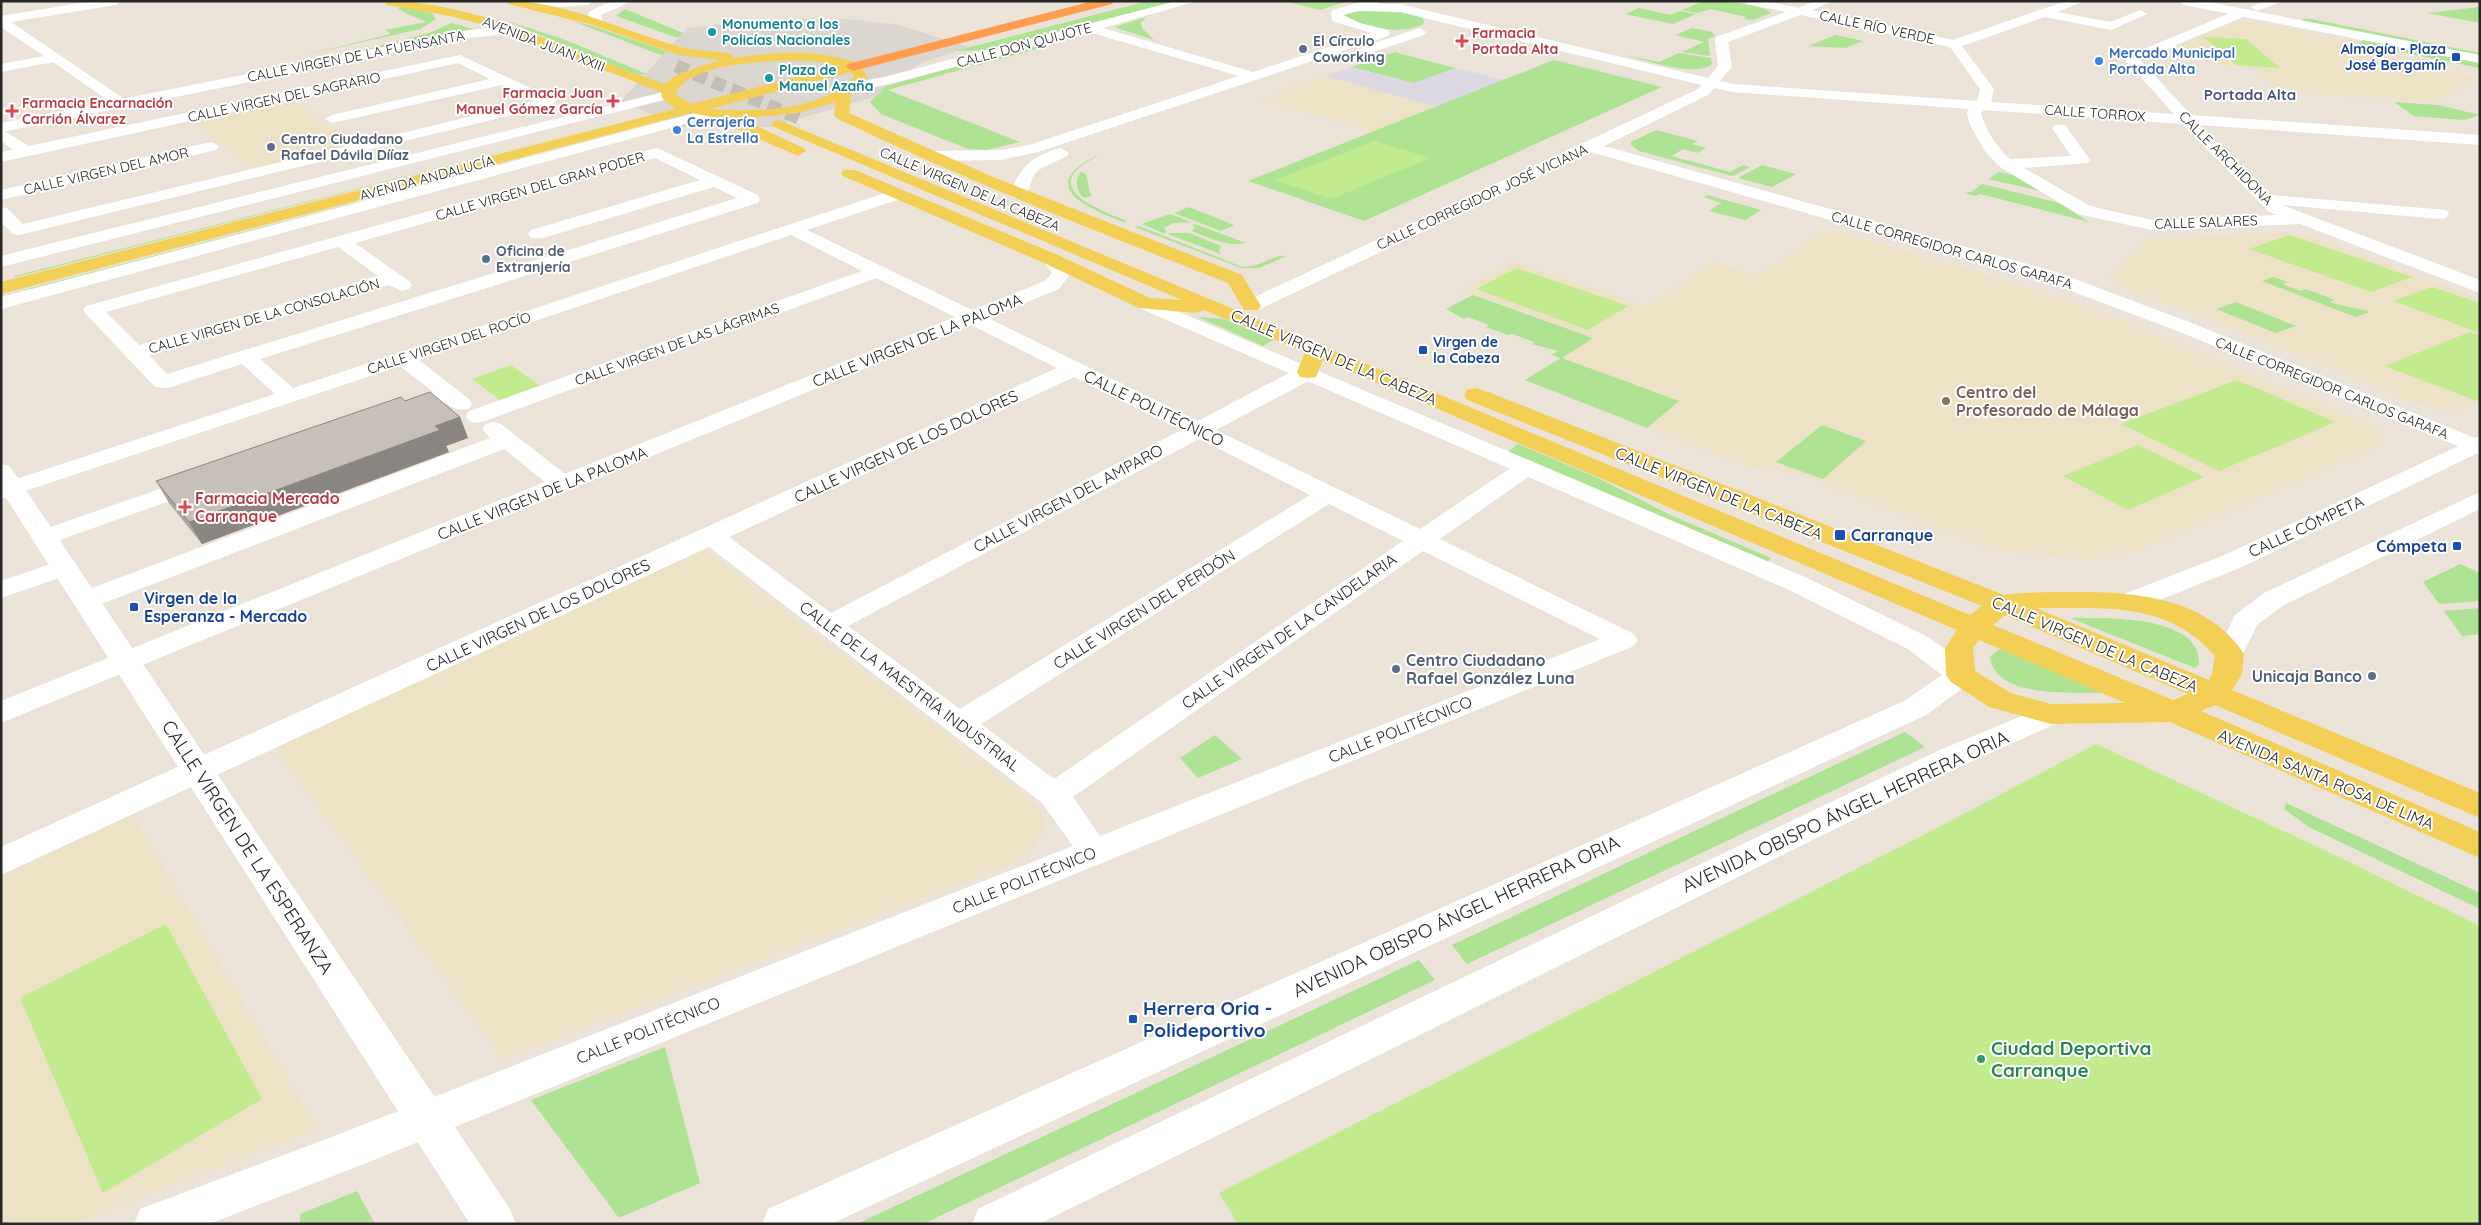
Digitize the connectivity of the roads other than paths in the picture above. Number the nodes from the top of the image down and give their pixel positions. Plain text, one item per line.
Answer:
1 (116, 1) edge
2 (388, 1) edge
3 (434, 1) edge
4 (512, 1) edge
5 (588, 1) edge
6 (626, 1) edge
7 (1057, 1) edge
8 (1108, 1) edge
9 (1191, 1) edge
10 (1378, 1) edge
11 (1750, 1) edge
12 (1827, 1) edge
13 (2078, 1) edge
14 (2184, 1) edge
15 (2226, 1) edge
16 (2277, 1) edge
17 (527, 5) junction
18 (1397, 5) edge
19 (497, 7) dead end
20 (1357, 7) junction
21 (2251, 10) junction
22 (449, 11) junction
23 (1800, 11) junction
24 (2045, 13) junction
25 (2141, 14) dead end
26 (1426, 15) junction
27 (1, 21) edge
28 (597, 22) junction
29 (540, 26) dead end
30 (1471, 27) junction
31 (1090, 28) junction
32 (1426, 29) junction
33 (514, 30) junction
34 (1384, 33) junction
35 (1954, 44) junction
36 (627, 46) dead end
37 (2480, 50) edge
38 (381, 52) junction
39 (55, 58) junction
40 (754, 58) junction
41 (2480, 59) edge
42 (834, 60) junction
43 (1, 68) edge
44 (853, 68) junction
45 (414, 69) junction
46 (1254, 76) junction
47 (504, 80) junction
48 (1274, 81) junction
49 (228, 82) junction
50 (1711, 84) junction
51 (850, 90) junction
52 (669, 96) junction
53 (121, 103) junction
54 (1980, 105) junction
55 (690, 110) junction
56 (715, 113) junction
57 (332, 118) dead end
58 (800, 119) tunnel mouth
59 (2186, 119) junction
60 (176, 120) junction
61 (780, 124) tunnel mouth
62 (1, 128) edge
63 (2060, 128) dead end
64 (1, 133) edge
65 (2480, 140) edge
66 (211, 146) junction
67 (1589, 148) junction
68 (26, 152) junction
69 (930, 156) junction
70 (1, 158) edge
71 (311, 159) junction
72 (816, 159) dead end
73 (2006, 164) junction
74 (834, 167) dead end
75 (249, 174) junction
76 (338, 177) junction
77 (715, 181) junction
78 (897, 194) junction
79 (1019, 194) junction
80 (1, 195) edge
81 (2266, 198) junction
82 (2423, 198) dead end
83 (376, 202) junction
84 (1, 212) edge
85 (701, 215) junction
86 (2300, 219) junction
87 (410, 222) junction
88 (719, 224) dead end
89 (792, 229) junction
90 (537, 234) dead end
91 (342, 241) junction
92 (1051, 260) junction
93 (1, 262) edge
94 (878, 271) junction
95 (1, 274) edge
96 (392, 278) junction
97 (2480, 286) edge
98 (1, 288) edge
99 (424, 301) junction
100 (1, 302) edge
101 (1146, 304) junction
102 (1250, 306) junction
103 (1215, 308) junction
104 (972, 318) junction
105 (135, 353) junction
106 (246, 357) junction
107 (403, 358) junction
108 (1312, 361) junction
109 (1075, 368) junction
110 (449, 394) junction
111 (290, 396) junction
112 (477, 416) junction
113 (383, 418) edge
114 (1198, 430) junction
115 (506, 440) junction
116 (2478, 446) edge
117 (1526, 468) junction
118 (224, 474) edge
119 (5, 484) edge
120 (563, 484) junction
121 (1328, 494) junction
122 (2480, 499) edge
123 (711, 536) junction
124 (45, 537) junction
125 (1421, 540) junction
126 (65, 566) junction
127 (1, 590) edge
128 (86, 600) junction
129 (2129, 602) junction
130 (2002, 604) junction
131 (829, 625) junction
132 (1973, 627) junction
133 (2230, 654) junction
134 (128, 662) junction
135 (1961, 674) junction
136 (2215, 694) junction
137 (2171, 712) junction
138 (1, 713) edge
139 (2052, 714) junction
140 (959, 724) junction
141 (199, 771) junction
142 (1053, 795) junction
143 (2480, 806) edge
144 (2480, 846) edge
145 (1093, 852) junction
146 (1, 862) edge
147 (426, 1119) junction
148 (155, 1224) edge
149 (495, 1224) edge
150 (783, 1224) edge
151 (992, 1224) edge

1 - 27 street
2 - 22 main road, AVENIDA JUAN XXIII
3 - 29 main road, AVENIDA JUAN XXIII
4 - 17 main road, AVENIDA JUAN XXIII
5 - 17 street
6 - 28 street
7 - 42 highway
8 - 44 highway
9 - 31 street, CALLE DON QUIJOTE
10 - 20 street
11 - 23 street, CALLE RÍO VERDE
12 - 23 street
13 - 24 street
14 - 21 street
15 - 21 street
16 - 21 street
17 - 28 main road, AVENIDA JUAN XXIII
18 - 20 street
18 - 26 street
19 - 36 main road, AVENIDA JUAN XXIII
20 - 34 street
21 - 37 street
21 - 41 street
21 - 59 street, CALLE ARCHIDONA
22 - 33 main road, AVENIDA JUAN XXIII
22 - 49 street, CALLE VIRGEN DE LA FUENSANTA
23 - 35 street, CALLE RÍO VERDE
23 - 50 street
24 - 25 street
24 - 35 street
26 - 30 street
26 - 32 street
27 - 39 street
28 - 40 main road, AVENIDA JUAN XXIII
30 - 32 street
30 - 50 street, CALLE TORROX
31 - 46 street
31 - 51 street, CALLE DON QUIJOTE
32 - 34 street
32 - 48 street
33 - 38 street, CALLE VIRGEN DE LA FUENSANTA
33 - 52 main road, AVENIDA JUAN XXIII
34 - 46 street
35 - 54 street
38 - 45 street
38 - 49 street, CALLE VIRGEN DE LA FUENSANTA
39 - 43 street
39 - 53 street
40 - 42 main road
40 - 52 main road
42 - 44 main road
42 - 52 main road, AVENIDA ANDALUCÍA
44 - 51 main road
44 - 55 main road, AVENIDA ANDALUCÍA
45 - 47 street, CALLE VIRGEN DEL SAGRARIO
45 - 60 street, CALLE VIRGEN DEL SAGRARIO
46 - 48 street
46 - 69 street
47 - 57 street
47 - 71 street, CALLE VIRGEN DEL SAGRARIO
48 - 79 street
49 - 53 street, CALLE VIRGEN DE LA FUENSANTA
50 - 54 street, CALLE TORROX
50 - 67 street, CALLE CORREGIDOR JOSÉ VICIANA
51 - 56 main road
51 - 69 main road, CALLE VIRGEN DE LA CABEZA
52 - 55 main road
52 - 76 street, AVENIDA ANDALUCÍA
52 - 95 main road, AVENIDA ANDALUCÍA
53 - 62 street, CALLE VIRGEN DE LA FUENSANTA
54 - 59 street, CALLE TORROX
54 - 73 street, CALLE SALARES
55 - 56 main road
55 - 98 main road, AVENIDA ANDALUCÍA
56 - 72 main road
56 - 83 street, AVENIDA ANDALUCÍA
58 - 102 main road, CALLE VIRGEN DE LA CABEZA
59 - 65 street, CALLE TORROX
59 - 81 street, CALLE ARCHIDONA
60 - 66 street
60 - 68 street, CALLE VIRGEN DEL SAGRARIO
61 - 103 main road, CALLE VIRGEN DE LA CABEZA
63 - 73 street
64 - 68 street
66 - 75 street
66 - 80 street, CALLE VIRGEN DEL AMOR
67 - 102 street, CALLE CORREGIDOR JOSÉ VICIANA
67 - 116 street, CALLE CORREGIDOR CARLOS GARAFA
68 - 70 street, CALLE VIRGEN DEL SAGRARIO
69 - 79 main road, CALLE VIRGEN DE LA CABEZA
71 - 75 street
71 - 76 street
73 - 86 street, CALLE SALARES
74 - 78 main road, CALLE VIRGEN DE LA CABEZA
75 - 84 street
76 - 93 street, AVENIDA ANDALUCÍA
77 - 85 street, CALLE VIRGEN DEL GRAN PODER
77 - 87 street, CALLE VIRGEN DEL GRAN PODER
77 - 90 street
78 - 89 street, CALLE VIRGEN DEL ROCÍO
78 - 92 main road, CALLE VIRGEN DE LA CABEZA
79 - 102 main road, CALLE VIRGEN DE LA CABEZA
81 - 82 street
81 - 86 street, CALLE ARCHIDONA
83 - 87 street
83 - 100 street, AVENIDA ANDALUCÍA
85 - 88 street
85 - 99 street, CALLE VIRGEN DEL GRAN PODER
86 - 97 street, CALLE ARCHIDONA
87 - 91 street, CALLE VIRGEN DEL GRAN PODER
89 - 94 street, CALLE POLITÉCNICO
89 - 107 street, CALLE VIRGEN DEL ROCÍO
91 - 96 street
91 - 105 street, CALLE VIRGEN DEL GRAN PODER
92 - 101 main road, CALLE VIRGEN DE LA CABEZA
92 - 104 street, CALLE VIRGEN DE LA PALOMA
94 - 104 street, CALLE POLITÉCNICO
94 - 112 street, CALLE VIRGEN DE LAS LÁGRIMAS
96 - 99 street
96 - 105 street, CALLE VIRGEN DE LA CONSOLACIÓN
99 - 106 street, CALLE VIRGEN DEL GRAN PODER
101 - 103 main road, CALLE VIRGEN DE LA CABEZA
101 - 108 street, CALLE VIRGEN DE LA CABEZA
102 - 103 main road
102 - 130 main road, CALLE VIRGEN DE LA CABEZA
103 - 108 main road, CALLE VIRGEN DE LA CABEZA
104 - 109 street, CALLE POLITÉCNICO
104 - 120 street, CALLE VIRGEN DE LA PALOMA
105 - 106 street, CALLE VIRGEN DEL GRAN PODER
106 - 111 street
107 - 110 street
107 - 111 street, CALLE VIRGEN DEL ROCÍO
108 - 114 street, CALLE VIRGEN DEL AMPARO
108 - 117 street, CALLE VIRGEN DE LA CABEZA
108 - 132 main road, CALLE VIRGEN DE LA CABEZA
109 - 114 street, CALLE POLITÉCNICO
109 - 123 street, CALLE VIRGEN DE LOS DOLORES
110 - 112 street
110 - 113 street
111 - 119 street, CALLE VIRGEN DEL ROCÍO
112 - 115 street
114 - 121 street, CALLE POLITÉCNICO
114 - 131 street, CALLE VIRGEN DEL AMPARO
115 - 120 street
115 - 128 street
116 - 129 street, CALLE CÓMPETA
117 - 125 street, CALLE VIRGEN DE LA CANDELARIA
117 - 135 street, CALLE VIRGEN DE LA CABEZA
118 - 124 street
119 - 124 street, CALLE VIRGEN DE LA ESPERANZA
120 - 134 street, CALLE VIRGEN DE LA PALOMA
121 - 125 street, CALLE POLITÉCNICO
121 - 140 street, CALLE VIRGEN DEL PERDÓN
122 - 133 street
123 - 131 street, CALLE DE LA MAESTRÍA INDUSTRIAL
123 - 141 street, CALLE VIRGEN DE LOS DOLORES
124 - 126 street, CALLE VIRGEN DE LA ESPERANZA
125 - 142 street, CALLE VIRGEN DE LA CANDELARIA
125 - 145 street, CALLE POLITÉCNICO
126 - 127 street
126 - 128 street, CALLE VIRGEN DE LA ESPERANZA
128 - 134 street, CALLE VIRGEN DE LA ESPERANZA
129 - 130 main road
129 - 133 main road
130 - 132 main road
130 - 136 main road, CALLE VIRGEN DE LA CABEZA
131 - 140 street, CALLE DE LA MAESTRÍA INDUSTRIAL
132 - 135 main road
132 - 137 main road, CALLE VIRGEN DE LA CABEZA
133 - 136 main road
134 - 138 street, CALLE VIRGEN DE LA PALOMA
134 - 141 street, CALLE VIRGEN DE LA ESPERANZA
135 - 139 main road
135 - 150 street, AVENIDA OBISPO ÁNGEL HERRERA ORIA
136 - 137 main road
136 - 143 main road
137 - 139 main road
137 - 144 main road, AVENIDA SANTA ROSA DE LIMA
139 - 151 street, AVENIDA OBISPO ÁNGEL HERRERA ORIA
140 - 142 street, CALLE DE LA MAESTRÍA INDUSTRIAL
141 - 146 street, CALLE VIRGEN DE LOS DOLORES
141 - 147 street, CALLE VIRGEN DE LA ESPERANZA
142 - 145 street, CALLE DE LA MAESTRÍA INDUSTRIAL
145 - 147 street, CALLE POLITÉCNICO
147 - 148 street, CALLE POLITÉCNICO
147 - 149 street, CALLE VIRGEN DE LA ESPERANZA

